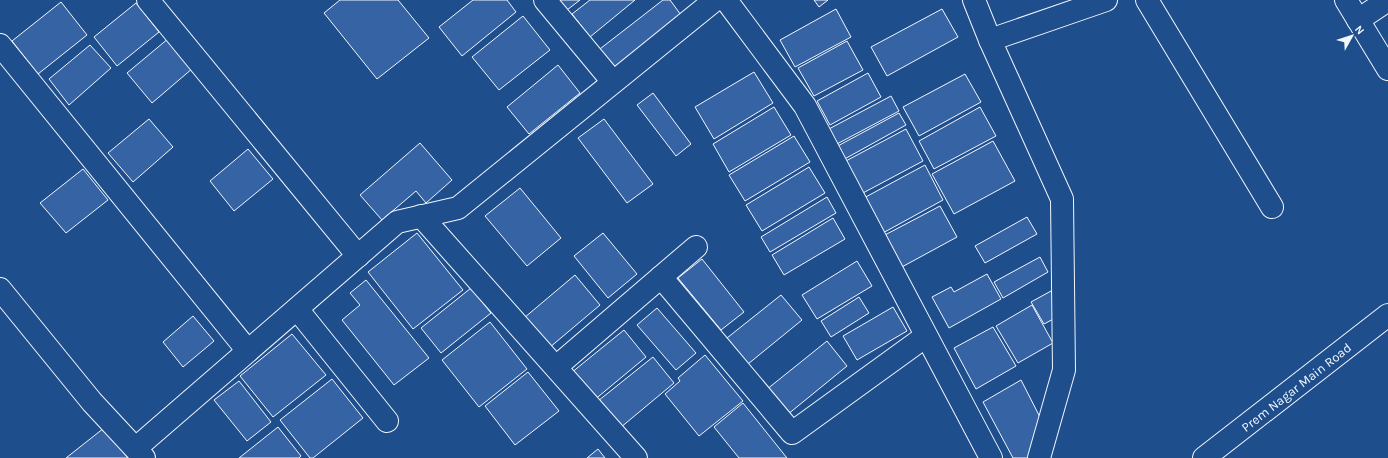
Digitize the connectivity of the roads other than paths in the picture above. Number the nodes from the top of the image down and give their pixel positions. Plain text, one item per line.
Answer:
1 (148, 0) edge
2 (545, 0) edge
3 (715, 0) edge
4 (726, 0) edge
5 (974, 0) edge
6 (1106, 0) edge
7 (1147, 0) edge
8 (1346, 0) edge
9 (1388, 0) edge
10 (1358, 20) junction
11 (990, 40) junction
12 (0, 46) edge
13 (1388, 69) edge
14 (613, 82) junction
15 (1272, 207) dead end
16 (421, 216) junction
17 (696, 246) dead end
18 (358, 256) junction
19 (661, 277) junction
20 (0, 289) edge
21 (297, 308) junction
22 (1388, 315) edge
23 (926, 336) junction
24 (248, 351) junction
25 (556, 367) junction
26 (386, 421) dead end
27 (140, 453) edge
28 (636, 458) edge
29 (991, 458) edge
30 (1039, 458) edge
31 (1204, 458) edge

1 - 18 street
2 - 14 street
3 - 14 street
4 - 23 street
5 - 11 street
6 - 11 street
7 - 15 street
8 - 10 street
9 - 10 street
10 - 13 street
11 - 30 street
12 - 24 street
14 - 16 street
16 - 18 street
16 - 25 street
17 - 19 street
18 - 21 street
19 - 23 street
19 - 25 street
20 - 27 street
21 - 24 street
21 - 26 street
22 - 31 street, Prem Nagar Main Road
23 - 29 street
24 - 27 street
25 - 28 street

